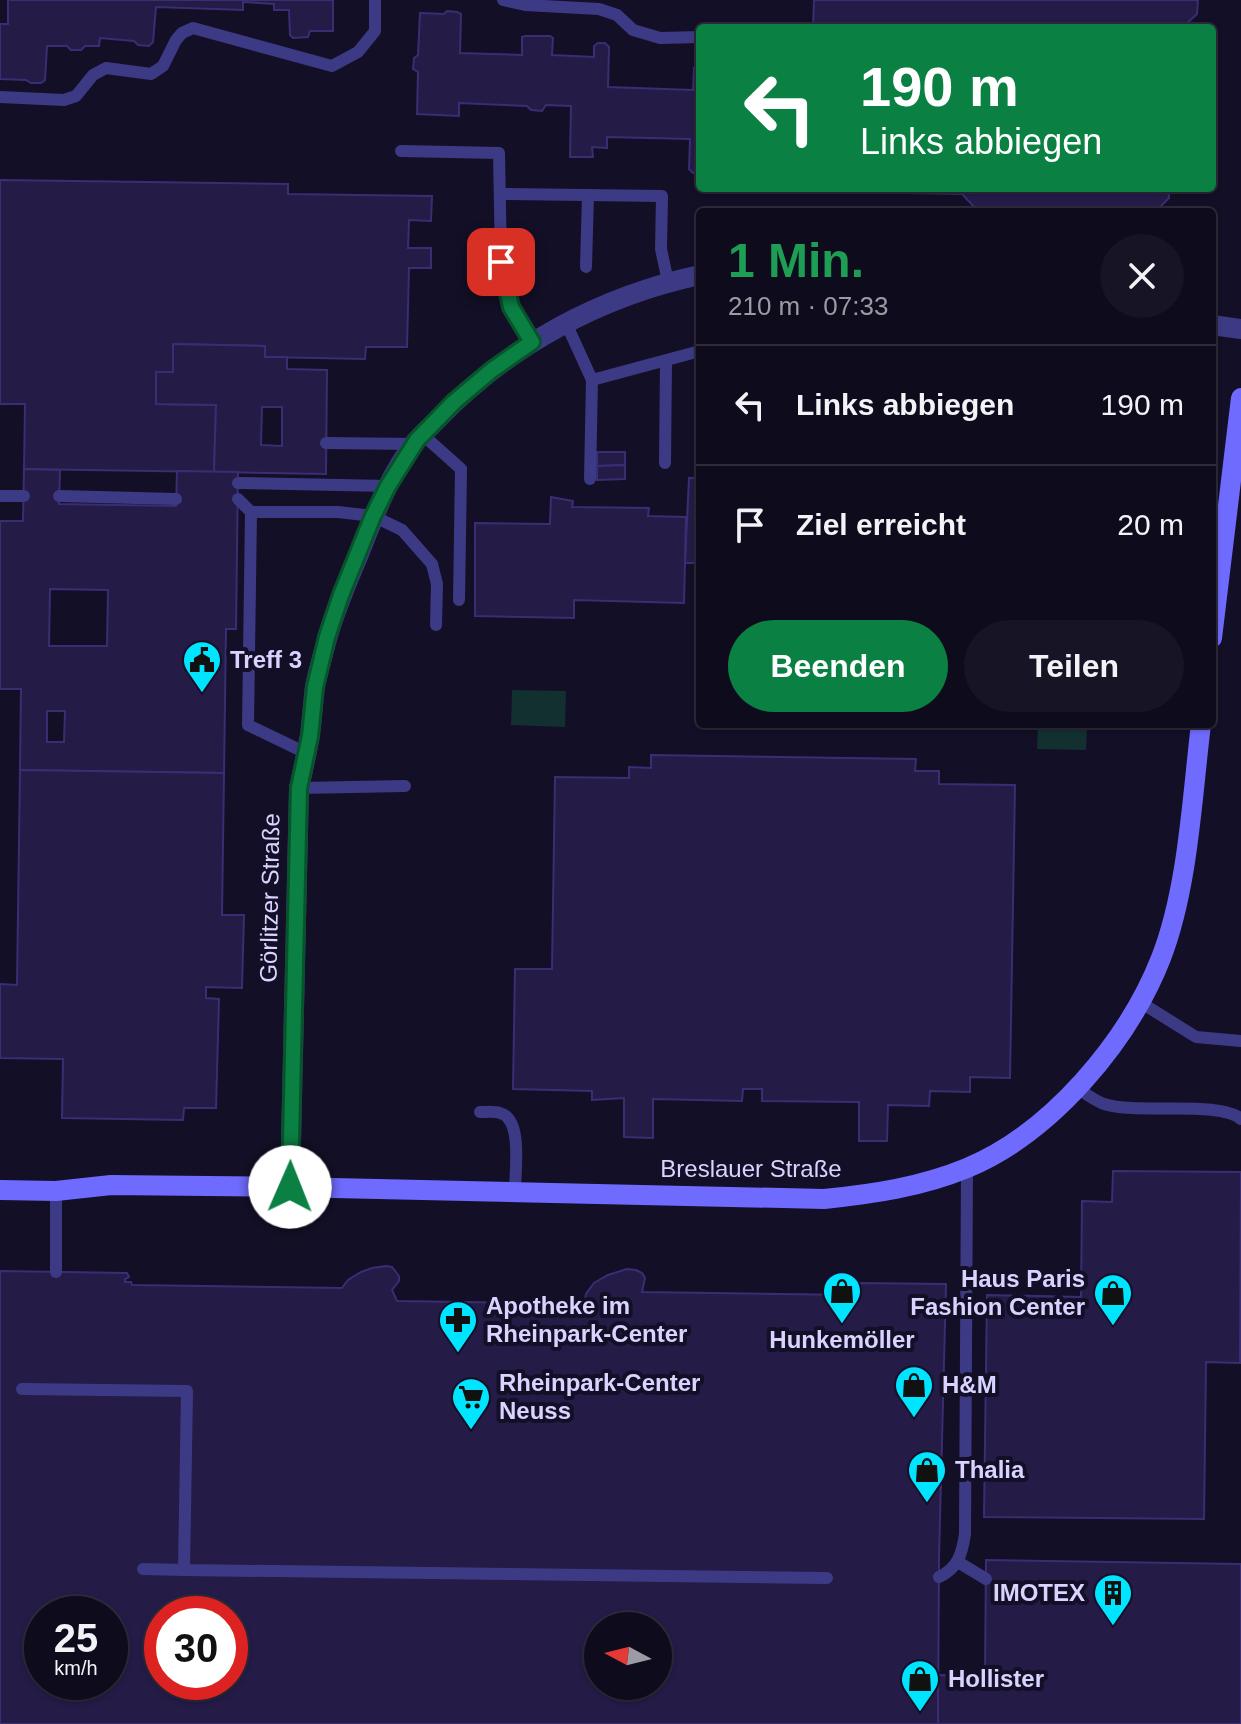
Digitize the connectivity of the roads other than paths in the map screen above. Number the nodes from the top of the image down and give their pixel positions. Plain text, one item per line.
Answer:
1 (375, 0) edge
2 (503, 0) edge
3 (696, 37) edge
4 (0, 97) edge
5 (401, 151) dead end
6 (500, 194) junction
7 (588, 195) junction
8 (586, 267) dead end
9 (696, 276) edge
10 (668, 282) junction
11 (566, 323) junction
12 (1216, 326) edge
13 (1241, 329) edge
14 (532, 342) junction
15 (696, 352) edge
16 (666, 361) junction
17 (592, 380) junction
18 (1241, 398) edge
19 (418, 439) junction
20 (326, 443) dead end
21 (665, 463) dead end
22 (590, 479) dead end
23 (238, 483) dead end
24 (388, 486) junction
25 (0, 496) edge
26 (24, 496) dead end
27 (59, 496) dead end
28 (176, 499) dead end
29 (238, 499) dead end
30 (251, 512) junction
31 (373, 516) junction
32 (459, 600) dead end
33 (1216, 603) edge
34 (436, 625) dead end
35 (1200, 728) edge
36 (306, 753) junction
37 (405, 786) dead end
38 (299, 788) junction
39 (1140, 1002) junction
40 (1241, 1041) edge
41 (1077, 1088) junction
42 (480, 1112) dead end
43 (1241, 1119) edge
44 (967, 1168) junction
45 (290, 1187) junction
46 (0, 1190) edge
47 (56, 1191) junction
48 (515, 1191) junction
49 (56, 1272) dead end
50 (22, 1389) dead end
51 (958, 1562) junction
52 (143, 1569) dead end
53 (184, 1570) junction
54 (939, 1577) dead end
55 (827, 1578) dead end
56 (986, 1579) dead end

1 - 4 lane
2 - 3 lane
5 - 6 lane
6 - 7 lane
6 - 14 lane
7 - 8 lane
7 - 10 lane
9 - 10 street, Görlitzer Straße
10 - 11 street, Görlitzer Straße
11 - 14 street, Görlitzer Straße
11 - 17 lane
12 - 13 street
14 - 19 street, Görlitzer Straße
15 - 16 lane
16 - 17 lane
16 - 21 lane
17 - 22 lane
18 - 33 street
19 - 20 lane
19 - 24 street, Görlitzer Straße
19 - 32 lane
23 - 24 lane
24 - 31 street, Görlitzer Straße
25 - 26 lane
27 - 28 lane
29 - 30 lane
30 - 31 lane
30 - 36 lane
31 - 34 lane
31 - 36 street, Görlitzer Straße
35 - 39 street, Breslauer Straße
36 - 38 street, Görlitzer Straße
37 - 38 lane
38 - 45 street, Görlitzer Straße
39 - 40 lane
39 - 41 street, Breslauer Straße
41 - 43 lane
41 - 44 street, Breslauer Straße
42 - 48 lane
44 - 48 street, Breslauer Straße
44 - 51 lane
45 - 47 street, Breslauer Straße
45 - 48 street, Breslauer Straße
46 - 47 street, Breslauer Straße
47 - 49 lane
50 - 53 lane
51 - 54 lane
51 - 56 lane
52 - 53 lane
53 - 55 lane

